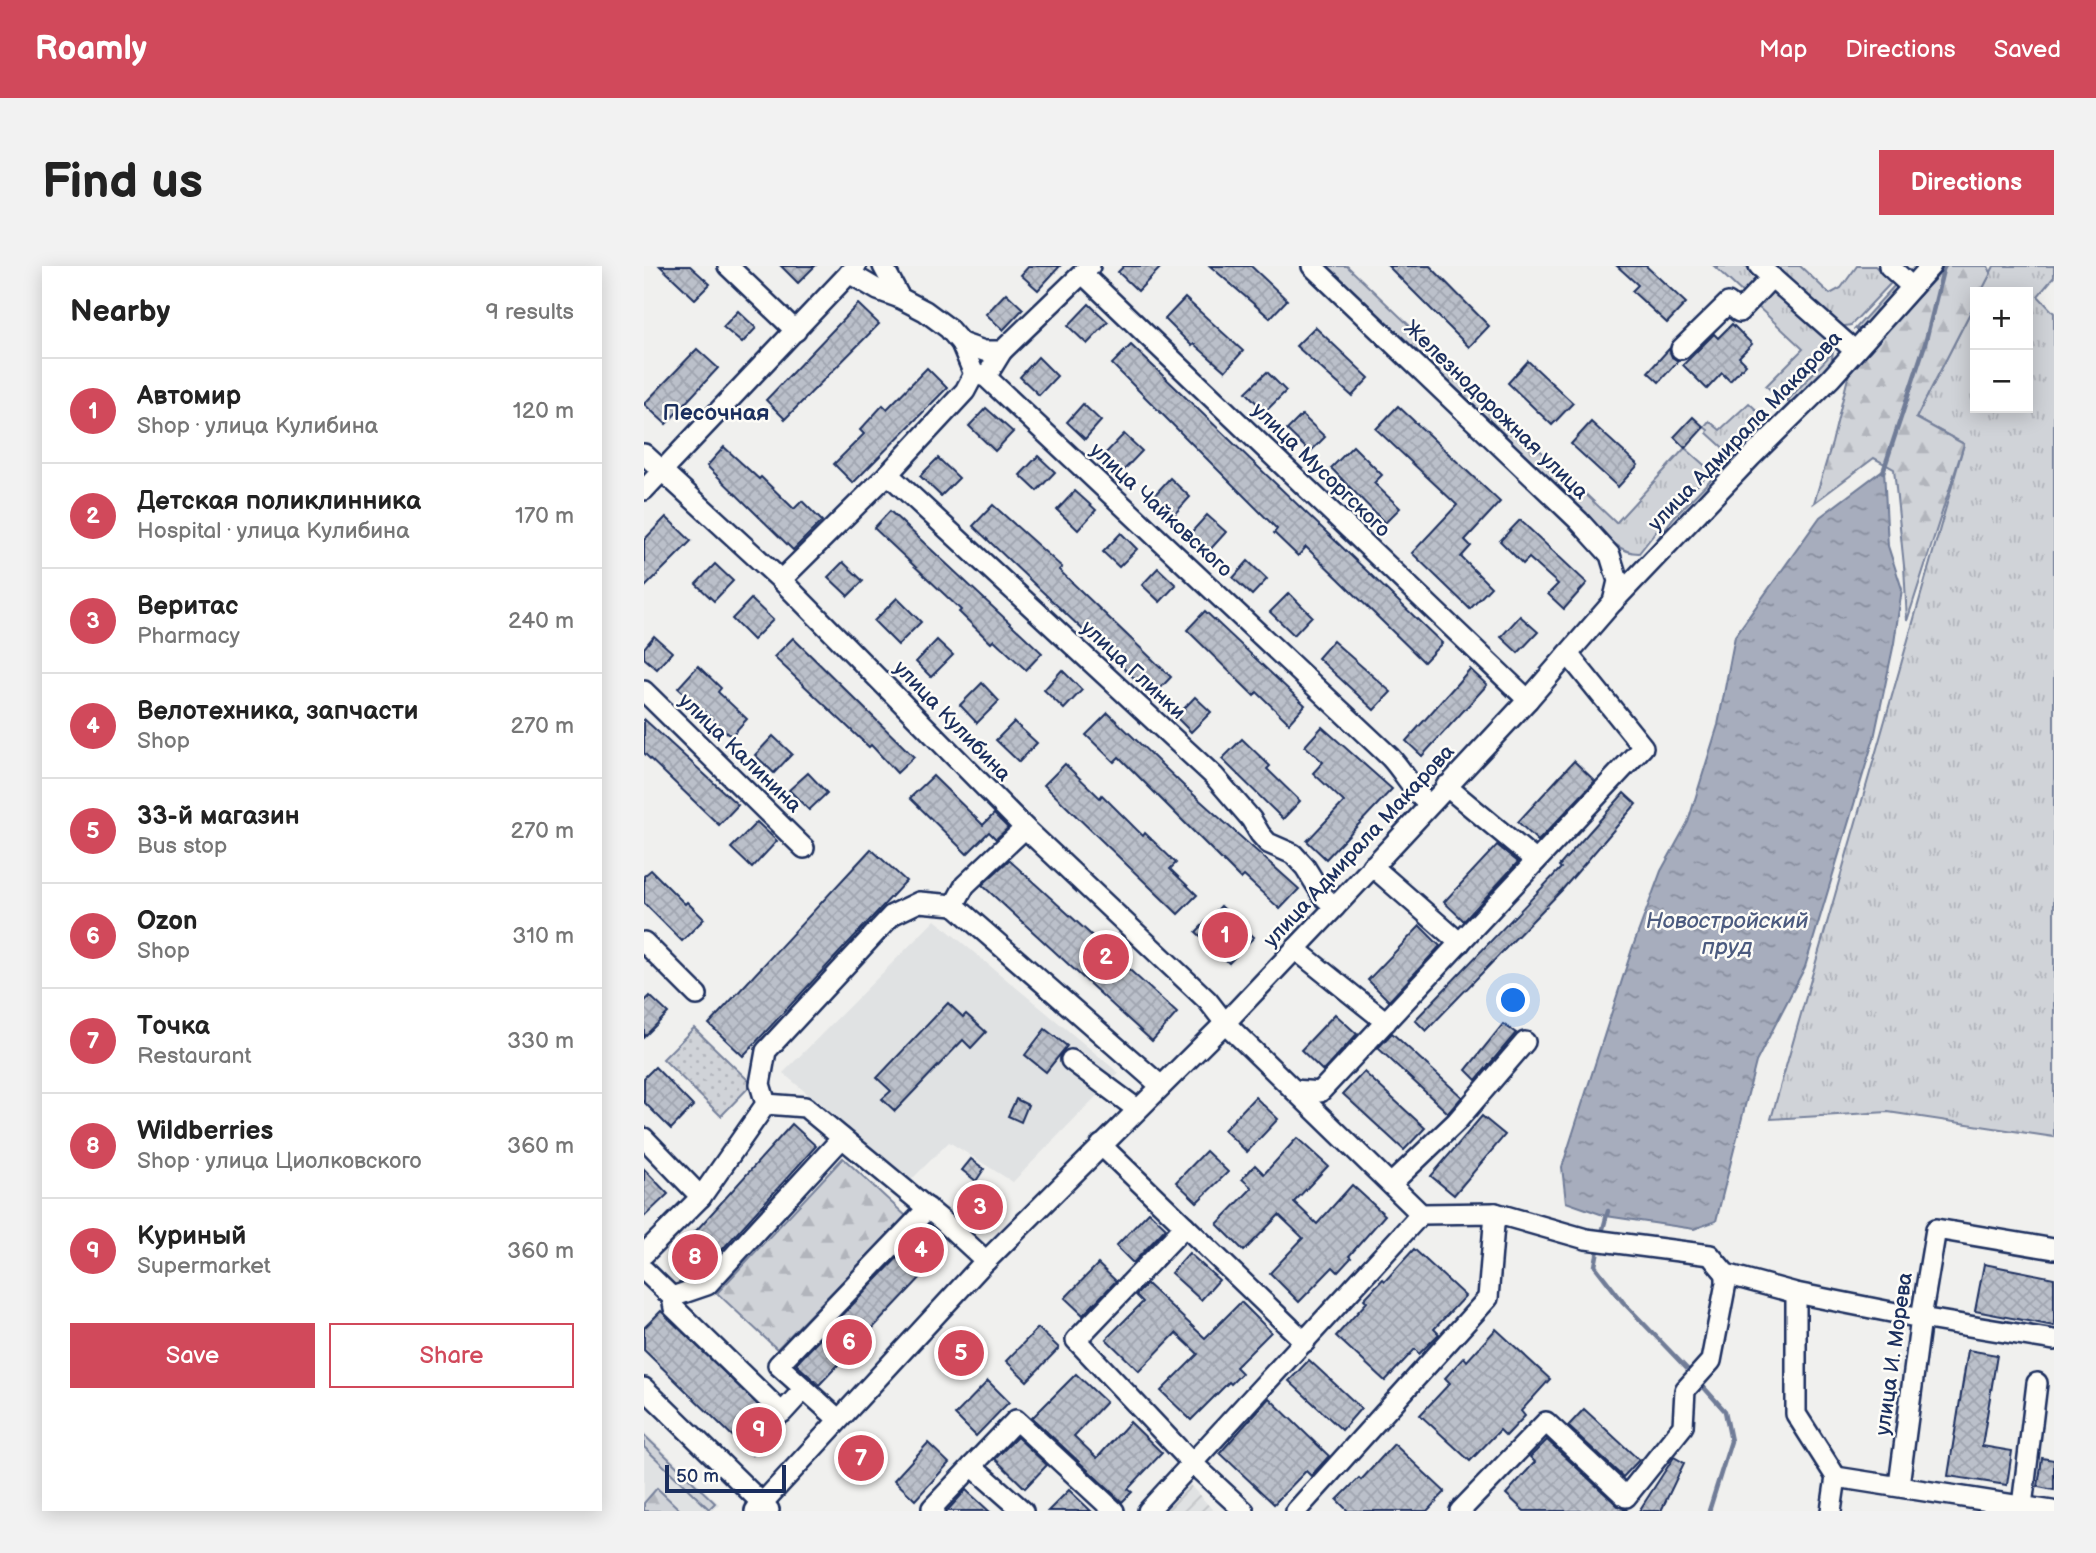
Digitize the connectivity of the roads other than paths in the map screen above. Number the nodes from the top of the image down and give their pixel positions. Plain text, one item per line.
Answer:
1 (728, 266) edge
2 (883, 266) edge
3 (1312, 266) edge
4 (1889, 266) edge
5 (1931, 266) edge
6 (1762, 269) edge
7 (852, 270) edge
8 (1086, 270) edge
9 (1912, 287) junction
10 (900, 298) junction
11 (796, 331) junction
12 (961, 343) junction
13 (1681, 349) dead end
14 (1854, 350) junction
15 (1002, 352) junction
16 (980, 376) junction
17 (644, 454) edge
18 (662, 470) junction
19 (888, 474) junction
20 (644, 490) edge
21 (781, 580) junction
22 (1612, 603) junction
23 (1568, 654) junction
24 (644, 691) edge
25 (1528, 700) junction
26 (1446, 786) junction
27 (1429, 805) junction
28 (1025, 828) junction
29 (804, 848) dead end
30 (1536, 861) junction
31 (1372, 866) junction
32 (954, 905) junction
33 (1335, 907) junction
34 (644, 942) edge
35 (1460, 943) junction
36 (1295, 949) junction
37 (697, 995) dead end
38 (1225, 1023) junction
39 (1386, 1023) junction
40 (1525, 1042) dead end
41 (1071, 1060) dead end
42 (1161, 1086) junction
43 (1294, 1090) junction
44 (766, 1104) junction
45 (1137, 1109) junction
46 (644, 1138) edge
47 (842, 1138) junction
48 (1101, 1145) junction
49 (1391, 1184) junction
50 (701, 1197) junction
51 (928, 1209) junction
52 (1495, 1213) junction
53 (1421, 1214) junction
54 (1185, 1226) junction
55 (2054, 1249) edge
56 (644, 1254) edge
57 (986, 1261) junction
58 (644, 1270) edge
59 (1726, 1273) junction
60 (1796, 1293) junction
61 (672, 1297) junction
62 (1921, 1318) junction
63 (2054, 1340) edge
64 (1306, 1342) junction
65 (2037, 1383) dead end
66 (644, 1388) edge
67 (804, 1389) junction
68 (838, 1419) junction
69 (1191, 1462) junction
70 (972, 1466) junction
71 (1836, 1476) junction
72 (1899, 1485) junction
73 (2022, 1506) junction
74 (762, 1508) edge
75 (932, 1510) edge
76 (1023, 1511) edge
77 (1114, 1511) edge
78 (1147, 1511) edge
79 (1244, 1511) edge
80 (1296, 1511) edge
81 (1460, 1511) edge
82 (1832, 1511) edge
83 (2052, 1511) edge

1 - 11 street
2 - 10 street
3 - 22 street, Железнодорожная улица
4 - 9 street
5 - 9 street, улица Адмирала Макарова
6 - 13 street
6 - 14 street
7 - 10 street, улица Чайковского
7 - 11 street
8 - 15 street, улица Мусоргского
8 - 25 street, улица Мусоргского
9 - 14 street, улица Адмирала Макарова
10 - 12 street, улица Чайковского
11 - 18 street
12 - 15 street
12 - 16 street, улица Чайковского
14 - 22 street, улица Адмирала Макарова
15 - 16 street, улица Мусоргского
16 - 19 street
16 - 27 street, улица Чайковского
17 - 18 street, улица Кулибина
18 - 20 street
18 - 21 street, улица Кулибина
19 - 21 street
19 - 33 street, улица Глинки
21 - 28 street, улица Кулибина
22 - 23 street, улица Адмирала Макарова
23 - 25 street, улица Адмирала Макарова
23 - 30 street
24 - 29 street, улица Калинина
25 - 26 street, улица Адмирала Макарова
26 - 27 street, улица Адмирала Макарова
26 - 30 street
27 - 31 street, улица Адмирала Макарова
28 - 32 street
28 - 38 street, улица Кулибина
30 - 35 street
31 - 33 street, улица Адмирала Макарова
31 - 35 street
32 - 42 street
32 - 44 street
33 - 36 street, улица Адмирала Макарова
34 - 37 street
35 - 39 street
36 - 38 street, улица Адмирала Макарова
36 - 39 street
38 - 42 street, улица Адмирала Макарова
38 - 43 street, улица Кулибина
39 - 43 street
40 - 49 street
41 - 45 street
42 - 45 street, улица Адмирала Макарова
43 - 49 street, улица Кулибина
44 - 47 street
44 - 50 street
45 - 48 street, улица Адмирала Макарова
46 - 50 street
47 - 51 street
47 - 61 street
48 - 54 street
48 - 57 street, улица Адмирала Макарова
49 - 53 street, улица Кулибина
50 - 56 street
51 - 57 street
51 - 67 street
52 - 53 street
52 - 59 street
52 - 80 street
53 - 64 street
54 - 64 street
54 - 69 street
55 - 62 street, улица И. Морева
57 - 68 street, улица Адмирала Макарова
58 - 61 street
59 - 60 street
59 - 81 street
60 - 62 street
60 - 71 street
61 - 67 street
62 - 63 street
62 - 72 street, улица И. Морева
64 - 69 street
65 - 73 street
66 - 74 street
67 - 68 street
68 - 74 street, улица Адмирала Макарова
69 - 78 street
69 - 79 street
70 - 75 street
70 - 76 street
70 - 77 street
71 - 72 street
71 - 82 street
72 - 73 street
73 - 83 street

